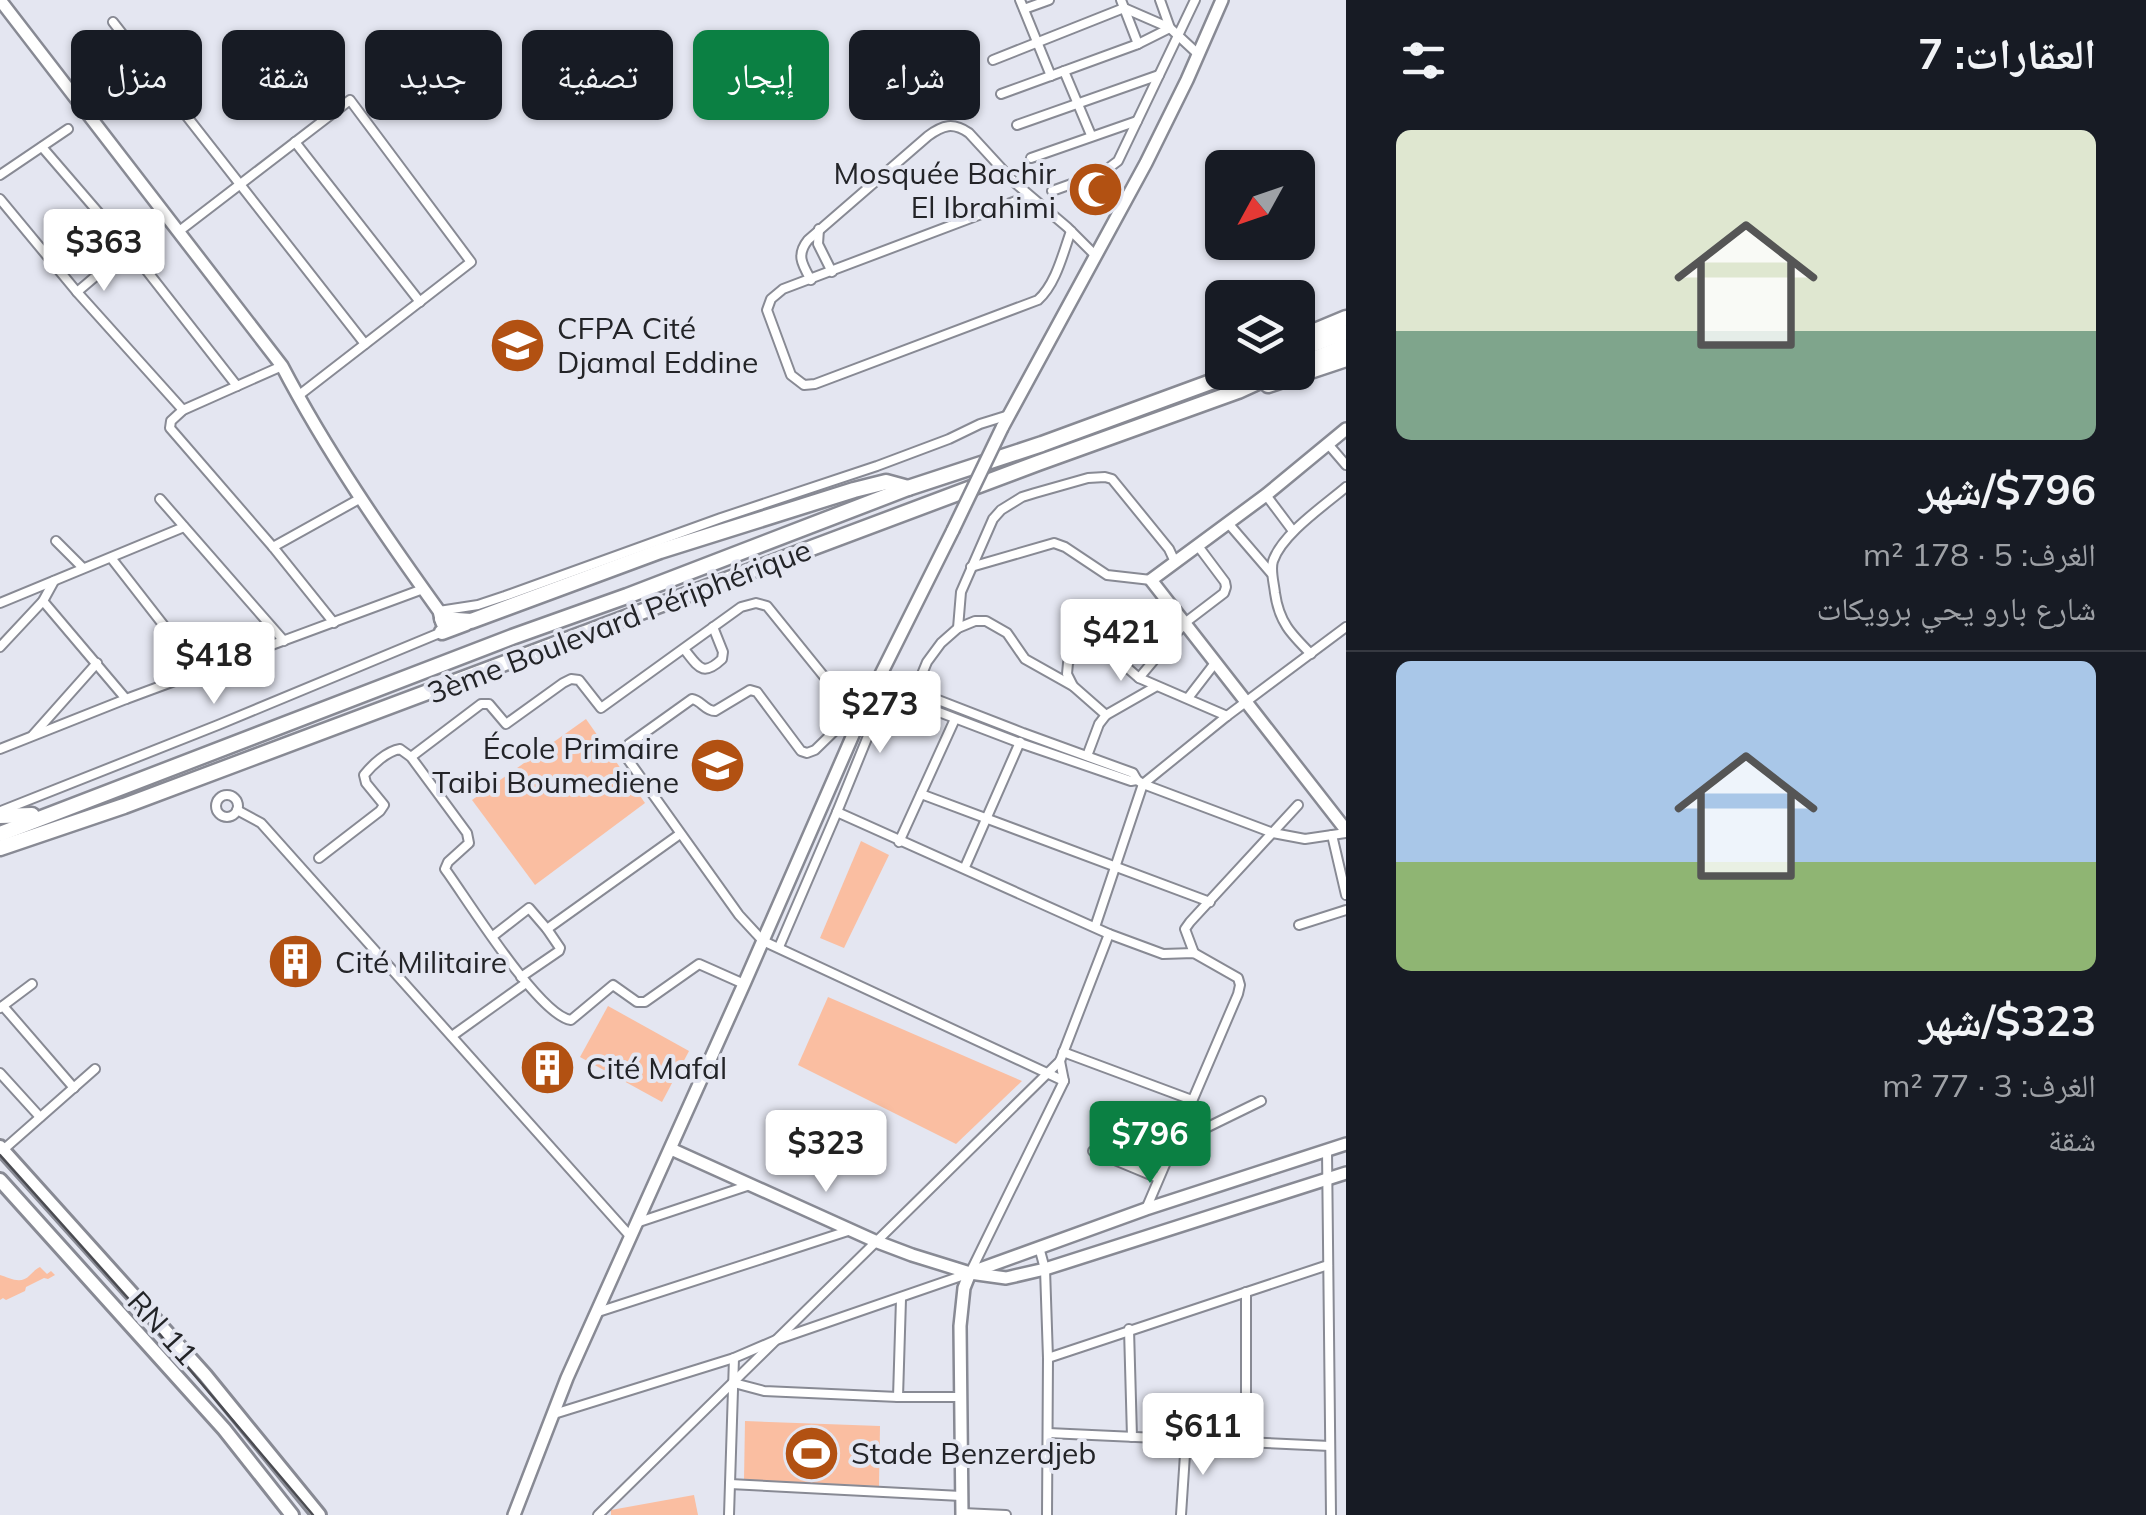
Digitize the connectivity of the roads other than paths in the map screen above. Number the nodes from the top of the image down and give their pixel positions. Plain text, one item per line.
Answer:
1 (0, 0) edge
2 (1048, 0) edge
3 (1160, 0) edge
4 (1195, 0) edge
5 (1222, 0) edge
6 (1122, 4) edge
7 (1022, 5) edge
8 (113, 22) dead end
9 (1174, 31) junction
10 (1037, 42) junction
11 (1138, 44) junction
12 (1198, 54) junction
13 (993, 60) dead end
14 (1064, 71) junction
15 (1161, 74) junction
16 (1051, 76) junction
17 (1000, 94) dead end
18 (1078, 104) junction
19 (1137, 121) junction
20 (1017, 126) dead end
21 (68, 129) dead end
22 (1091, 136) junction
23 (295, 142) junction
24 (42, 146) junction
25 (1031, 158) dead end
26 (0, 176) edge
27 (241, 183) junction
28 (1052, 191) dead end
29 (1029, 196) junction
30 (0, 199) edge
31 (818, 228) junction
32 (1072, 231) junction
33 (178, 232) junction
34 (130, 248) junction
35 (1096, 256) junction
36 (832, 272) junction
37 (811, 280) junction
38 (77, 292) junction
39 (420, 302) junction
40 (1346, 318) edge
41 (1315, 331) edge
42 (1346, 332) edge
43 (366, 344) junction
44 (1315, 344) edge
45 (1346, 346) edge
46 (1315, 358) edge
47 (1346, 359) edge
48 (282, 366) junction
49 (1205, 378) edge
50 (1205, 384) edge
51 (237, 386) junction
52 (1242, 390) edge
53 (1238, 392) junction
54 (298, 396) junction
55 (1166, 399) junction
56 (183, 410) junction
57 (1009, 415) junction
58 (1346, 430) edge
59 (1328, 444) junction
60 (1346, 465) edge
61 (1346, 487) edge
62 (908, 488) junction
63 (1266, 495) junction
64 (360, 498) junction
65 (160, 499) dead end
66 (1228, 523) junction
67 (184, 527) junction
68 (1293, 531) junction
69 (56, 542) dead end
70 (1198, 546) junction
71 (274, 548) junction
72 (112, 559) junction
73 (1175, 563) junction
74 (971, 567) junction
75 (83, 568) junction
76 (1273, 574) junction
77 (1152, 580) junction
78 (54, 582) junction
79 (423, 590) junction
80 (1165, 598) junction
81 (42, 601) junction
82 (0, 603) edge
83 (441, 621) junction
84 (1186, 622) junction
85 (334, 623) junction
86 (713, 627) junction
87 (1346, 627) edge
88 (958, 628) junction
89 (284, 641) junction
90 (0, 648) edge
91 (684, 649) junction
92 (1311, 654) junction
93 (1117, 659) junction
94 (97, 663) junction
95 (1215, 663) junction
96 (200, 672) junction
97 (1139, 678) junction
98 (886, 686) junction
99 (1073, 686) junction
100 (1155, 687) junction
101 (915, 691) junction
102 (1188, 698) junction
103 (126, 699) junction
104 (1246, 702) junction
105 (1106, 714) junction
106 (1227, 716) junction
107 (856, 717) junction
108 (955, 719) junction
109 (30, 738) junction
110 (1021, 738) junction
111 (0, 750) edge
112 (1087, 756) junction
113 (411, 757) junction
114 (1140, 782) junction
115 (921, 794) junction
116 (1298, 805) dead end
117 (124, 806) junction
118 (63, 810) junction
119 (238, 810) dead end
120 (837, 812) junction
121 (0, 817) edge
122 (987, 817) junction
123 (1346, 832) edge
124 (0, 834) edge
125 (680, 834) junction
126 (1273, 834) junction
127 (1332, 835) junction
128 (900, 842) junction
129 (0, 848) edge
130 (319, 858) dead end
131 (0, 859) edge
132 (1116, 865) junction
133 (965, 868) junction
134 (1346, 895) edge
135 (1210, 902) junction
136 (1346, 910) edge
137 (1299, 925) dead end
138 (1095, 927) junction
139 (547, 929) junction
140 (1108, 934) junction
141 (493, 936) junction
142 (763, 940) junction
143 (779, 947) junction
144 (1194, 953) junction
145 (523, 980) junction
146 (32, 984) dead end
147 (744, 984) junction
148 (2, 1007) edge
149 (452, 1036) junction
150 (1061, 1056) junction
151 (95, 1069) dead end
152 (1048, 1071) junction
153 (0, 1072) edge
154 (1064, 1080) junction
155 (74, 1088) junction
156 (1192, 1100) junction
157 (1261, 1102) dead end
158 (1109, 1116) dead end
159 (40, 1117) junction
160 (1173, 1144) junction
161 (1346, 1144) edge
162 (1, 1148) edge
163 (671, 1148) junction
164 (1327, 1150) junction
165 (1093, 1151) dead end
166 (1346, 1173) edge
167 (1158, 1178) junction
168 (1328, 1178) junction
169 (0, 1180) edge
170 (751, 1184) junction
171 (1146, 1209) junction
172 (636, 1222) junction
173 (852, 1230) junction
174 (630, 1236) junction
175 (875, 1241) junction
176 (1038, 1248) junction
177 (1328, 1265) junction
178 (1045, 1269) junction
179 (970, 1273) junction
180 (1246, 1292) junction
181 (901, 1298) junction
182 (598, 1312) junction
183 (1129, 1329) junction
184 (776, 1340) junction
185 (734, 1358) junction
186 (1048, 1358) junction
187 (734, 1383) junction
188 (898, 1397) junction
189 (961, 1397) junction
190 (554, 1414) junction
191 (1048, 1434) junction
192 (1132, 1437) junction
193 (1186, 1439) junction
194 (1246, 1441) junction
195 (1330, 1446) junction
196 (730, 1484) junction
197 (961, 1496) junction
198 (962, 1514) edge
199 (292, 1515) edge
200 (319, 1515) edge
201 (514, 1515) edge
202 (598, 1515) edge
203 (729, 1515) edge
204 (1006, 1515) edge
205 (1047, 1515) edge
206 (1181, 1515) edge
207 (1331, 1515) edge

1 - 33 main road
2 - 7 street
3 - 9 street
4 - 9 street
5 - 12 main road
6 - 9 street
6 - 10 street
6 - 11 street
7 - 10 street
8 - 27 street
9 - 11 street
9 - 12 street
9 - 15 street
10 - 13 street
10 - 16 street
11 - 14 street
12 - 35 main road
14 - 16 street
14 - 18 street
15 - 18 street
15 - 19 street
16 - 17 street
18 - 20 street
18 - 22 street
19 - 22 street
19 - 28 street
21 - 24 street
22 - 25 street
23 - 27 street
23 - 39 street
23 - 39 street
24 - 26 street
24 - 34 street
27 - 33 street
27 - 43 street
29 - 31 street
29 - 32 street
29 - 36 street
30 - 38 street
31 - 36 street
31 - 37 street
32 - 35 street
32 - 37 street
33 - 48 main road
34 - 38 street
34 - 51 street
35 - 57 main road
36 - 37 street
38 - 56 street
39 - 43 street
40 - 41 highway
42 - 44 highway
43 - 54 street
45 - 46 highway
47 - 53 highway, 3ème Boulevard Périphérique
48 - 51 street
48 - 54 main road
49 - 55 highway, 3ème Boulevard Périphérique
50 - 55 highway, 3ème Boulevard Périphérique
51 - 56 street
52 - 53 highway, 3ème Boulevard Périphérique
53 - 117 highway, 3ème Boulevard Périphérique
54 - 64 main road
55 - 62 highway, 3ème Boulevard Périphérique
56 - 71 street
57 - 83 street
57 - 98 main road, bridge
58 - 59 main road
59 - 60 street
59 - 63 main road
61 - 68 street
62 - 83 highway
62 - 118 highway, 3ème Boulevard Périphérique
63 - 66 main road
63 - 68 street
64 - 71 street
64 - 79 main road
65 - 67 street
66 - 70 main road
66 - 76 street
67 - 72 street
67 - 89 street
68 - 76 street
69 - 75 street
70 - 73 main road
70 - 84 street
71 - 85 street
72 - 75 street
72 - 96 street
73 - 74 street
73 - 77 main road
74 - 77 street
74 - 88 street
75 - 78 street
76 - 92 street
77 - 80 main road
78 - 81 street
78 - 82 street
79 - 83 main road
79 - 85 street
80 - 84 main road
80 - 93 street
81 - 90 street
81 - 94 street
83 - 121 street
84 - 95 main road
84 - 97 street
85 - 89 street
86 - 91 street
86 - 91 street
86 - 107 street
87 - 92 street
88 - 99 street
88 - 101 street
89 - 96 street
91 - 113 street
92 - 104 street
93 - 97 street
93 - 99 street
94 - 103 street
94 - 109 street
95 - 102 street
95 - 104 main road
96 - 103 street
97 - 100 street
98 - 101 street
98 - 107 main road
98 - 108 street
98 - 120 street
99 - 105 street
100 - 102 street
100 - 105 street
101 - 110 street
102 - 106 street
103 - 109 street
104 - 106 street
104 - 123 main road
105 - 112 street
106 - 114 street
107 - 125 street
107 - 142 main road
108 - 110 street
108 - 115 street
109 - 111 street
110 - 112 street
110 - 114 street
110 - 122 street
112 - 114 street
113 - 130 street
113 - 141 street
114 - 126 street
114 - 132 street
115 - 122 street
115 - 128 street
116 - 126 street
117 - 129 highway, 3ème Boulevard Périphérique
117 - 131 highway
118 - 121 highway
118 - 124 highway, 3ème Boulevard Périphérique
119 - 149 street
120 - 128 street
120 - 143 street
122 - 132 street
122 - 133 street
123 - 127 street
125 - 139 street
125 - 142 street
126 - 127 street
126 - 135 street
127 - 134 street
128 - 133 street
132 - 135 street
132 - 138 street
133 - 138 street
135 - 144 street
136 - 137 street
138 - 140 street
139 - 141 street
139 - 145 street
140 - 144 street
140 - 150 street
141 - 145 street
142 - 143 street
142 - 147 main road
143 - 152 street
144 - 156 street
145 - 147 street
145 - 149 street
146 - 148 street
147 - 163 main road
148 - 155 street
149 - 174 street
150 - 152 street
150 - 154 street
150 - 156 street
151 - 155 street
152 - 154 street
152 - 175 street
153 - 159 street
154 - 179 street
155 - 159 street
156 - 160 street
157 - 160 street
158 - 160 street
159 - 162 street
160 - 167 street
161 - 164 main road
162 - 200 main road, RN 11
163 - 170 main road
163 - 172 main road
164 - 168 street
164 - 171 main road
165 - 167 street
166 - 168 main road
167 - 171 street
168 - 177 street
168 - 178 main road
169 - 199 main road, RN 11
170 - 172 street
170 - 173 main road
171 - 176 main road
172 - 174 main road
173 - 175 main road
173 - 182 street
174 - 182 main road
175 - 179 main road
175 - 184 street
176 - 178 street
176 - 179 main road
177 - 180 street
177 - 195 street
178 - 179 main road
178 - 186 street
179 - 181 street
179 - 189 main road
180 - 183 street
180 - 194 street
181 - 184 street
181 - 188 street
182 - 190 main road
183 - 186 street
183 - 192 street
184 - 185 street
184 - 187 street
185 - 187 street
185 - 190 street
186 - 191 street
187 - 188 street
187 - 196 street
187 - 202 street
188 - 189 street
189 - 197 main road
190 - 201 main road
191 - 192 street
191 - 205 street
192 - 193 street
193 - 194 street
193 - 206 street
194 - 195 street
195 - 207 street
196 - 197 street
196 - 203 street
197 - 198 main road
198 - 204 street

